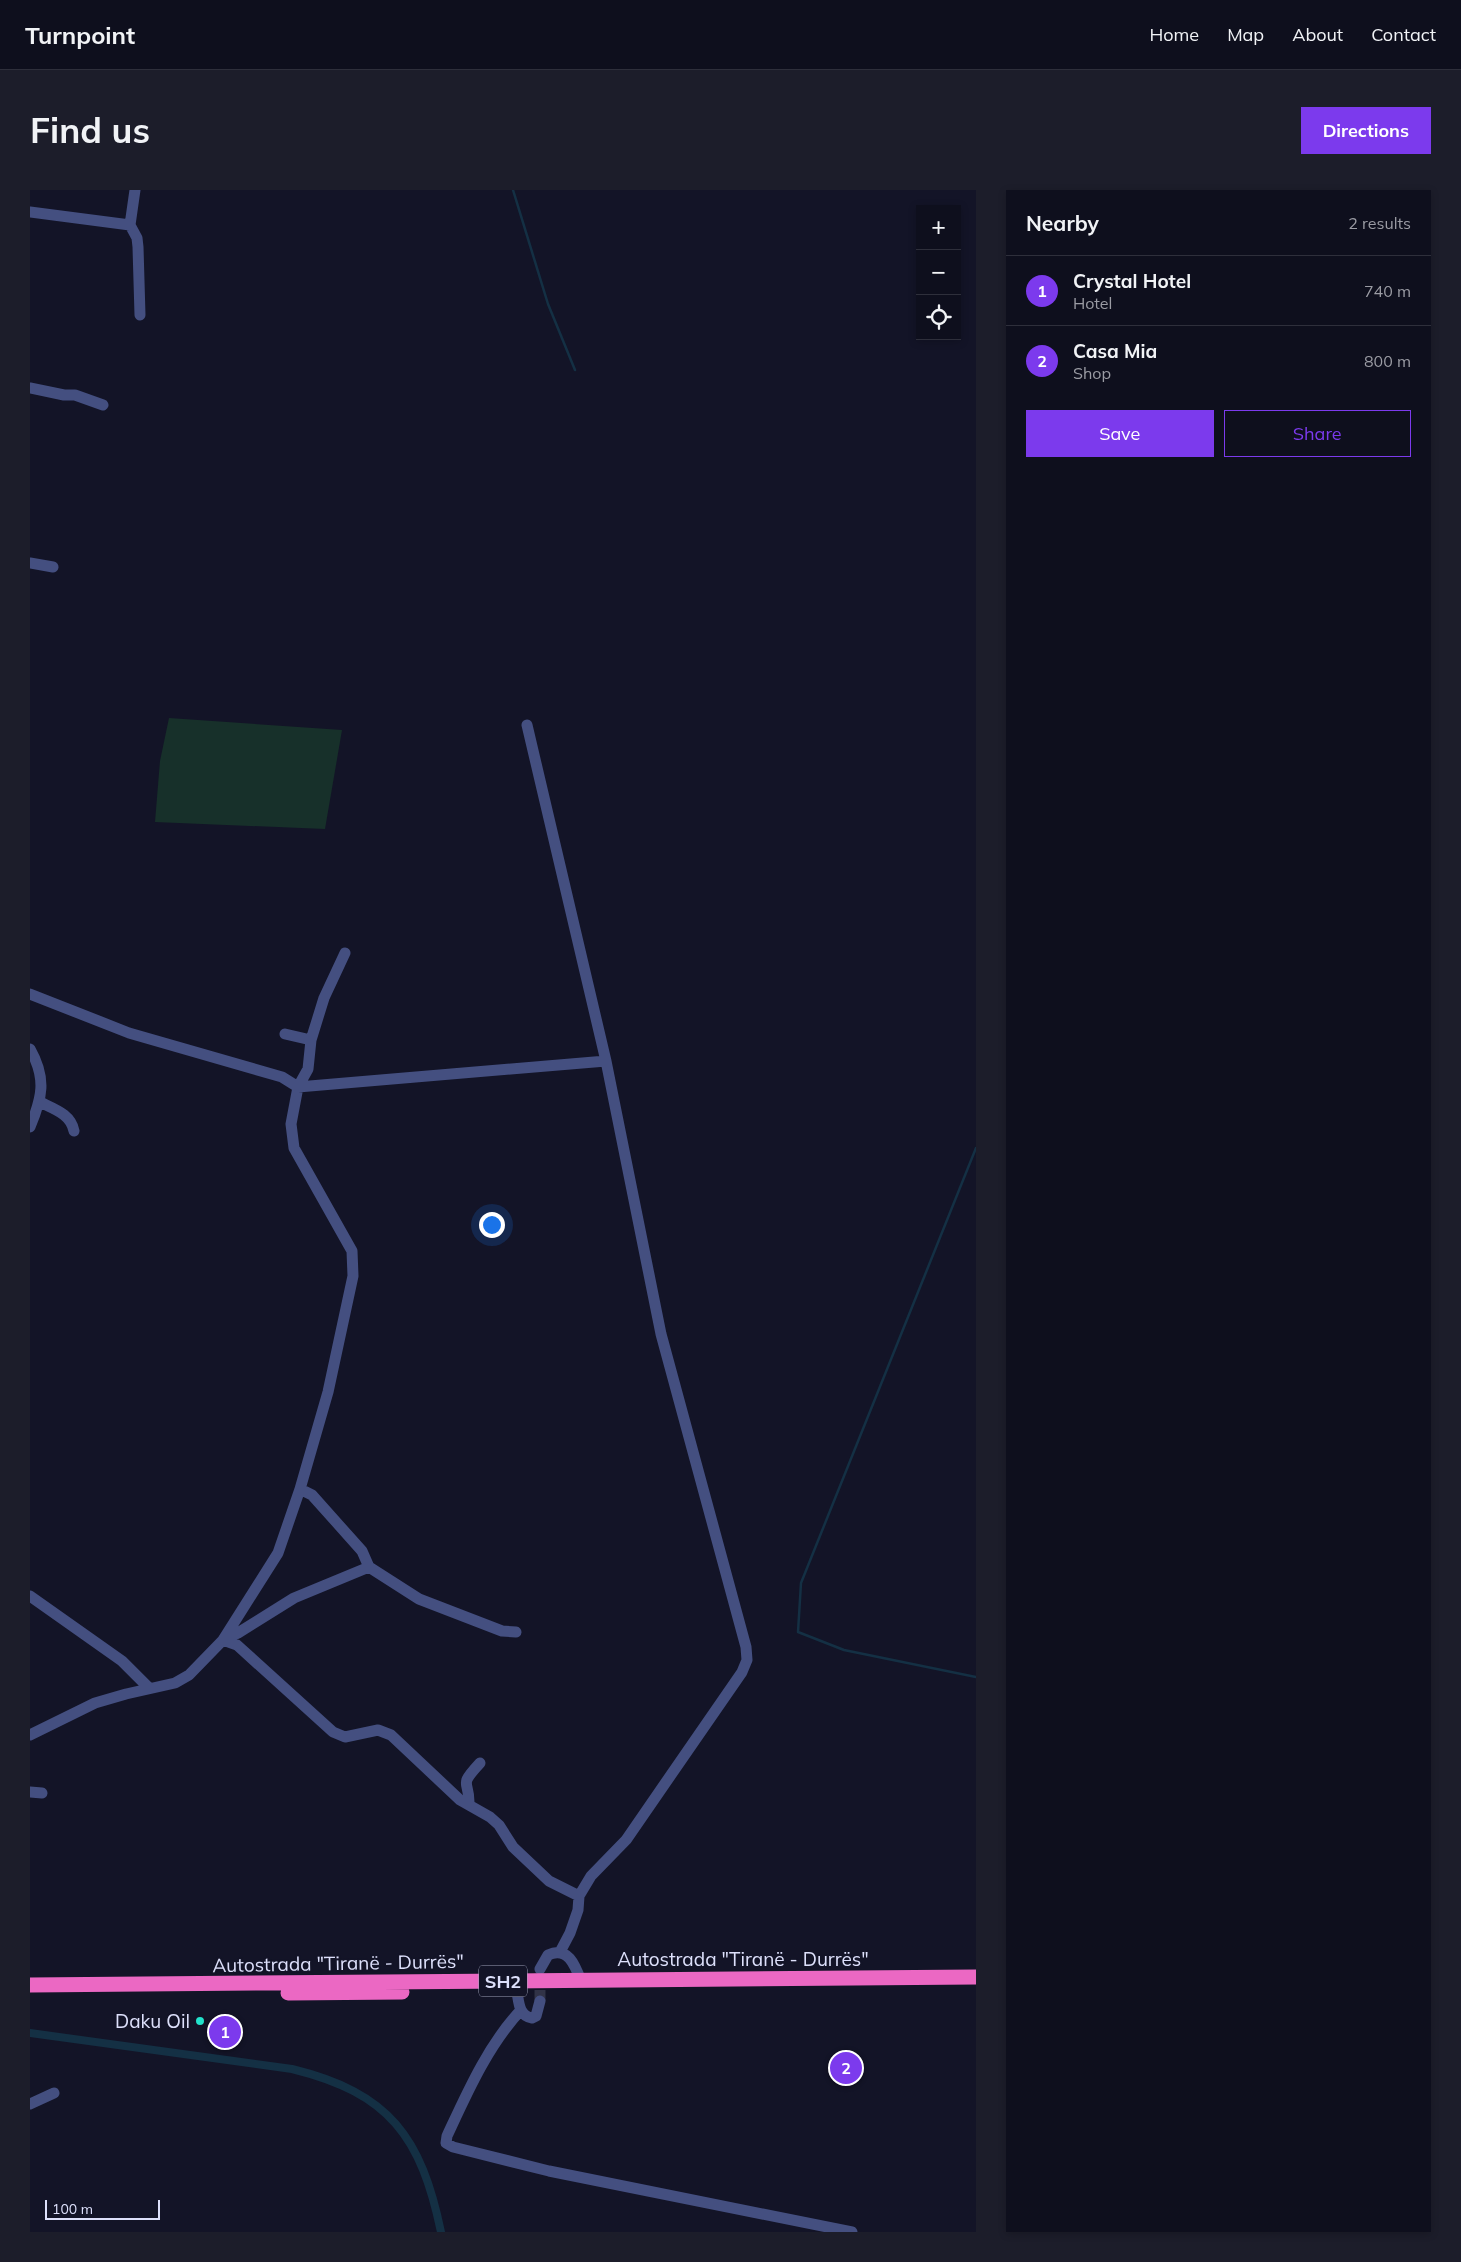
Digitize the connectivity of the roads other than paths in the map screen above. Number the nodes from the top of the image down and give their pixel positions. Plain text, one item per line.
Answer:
1 (135, 190) edge
2 (30, 212) edge
3 (130, 225) junction
4 (140, 315) dead end
5 (30, 388) edge
6 (103, 405) dead end
7 (30, 563) edge
8 (54, 567) dead end
9 (527, 725) dead end
10 (345, 953) dead end
11 (30, 994) edge
12 (285, 1034) dead end
13 (311, 1040) junction
14 (30, 1049) edge
15 (606, 1061) junction
16 (298, 1087) junction
17 (40, 1102) junction
18 (30, 1127) edge
19 (74, 1131) dead end
20 (300, 1489) junction
21 (369, 1567) junction
22 (30, 1596) edge
23 (516, 1632) dead end
24 (223, 1640) junction
25 (150, 1688) junction
26 (30, 1735) edge
27 (480, 1763) dead end
28 (469, 1805) junction
29 (579, 1896) junction
30 (560, 1952) junction
31 (540, 1969) dead end
32 (976, 1977) edge
33 (581, 1981) junction
34 (30, 1985) edge
35 (976, 1987) edge
36 (517, 1992) junction
37 (30, 1995) edge
38 (540, 2001) tunnel mouth
39 (521, 2010) junction
40 (54, 2093) dead end
41 (30, 2104) edge
42 (852, 2232) edge

1 - 3 street
2 - 3 street
3 - 4 street
5 - 6 street
7 - 8 street
9 - 15 street
10 - 13 street
11 - 16 street
12 - 13 street
13 - 16 street
14 - 17 street
15 - 16 street
15 - 29 street
16 - 20 street
17 - 18 street
17 - 19 street
20 - 21 street
20 - 24 street
21 - 23 street
21 - 24 street
22 - 25 street
24 - 25 street
24 - 28 street
25 - 26 street
27 - 28 street
28 - 29 street
29 - 30 street
30 - 31 street
30 - 33 street
32 - 33 highway, Autostrada "Tiranë - Durrës" / SH2
33 - 34 highway, Autostrada "Tiranë - Durrës" / SH2
35 - 36 highway, Autostrada "Tiranë - Durrës" / SH2
36 - 37 highway, Autostrada "Tiranë - Durrës" / SH2
36 - 39 street
38 - 39 street
39 - 42 street
40 - 41 street

